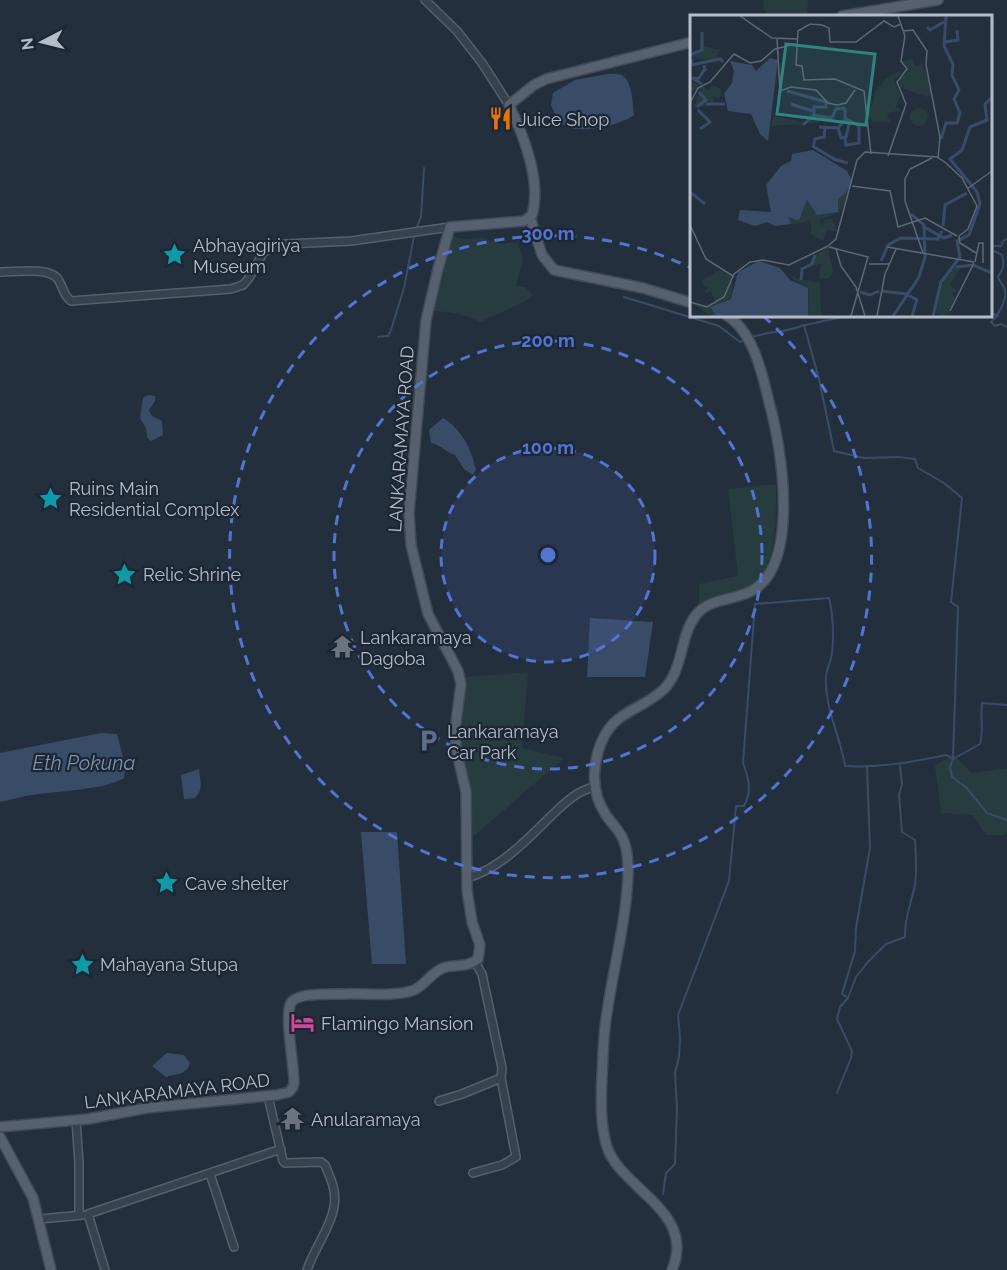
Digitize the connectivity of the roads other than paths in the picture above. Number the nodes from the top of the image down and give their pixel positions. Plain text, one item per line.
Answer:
1 (425, 0) edge
2 (938, 0) edge
3 (848, 15) edge
4 (690, 43) edge
5 (509, 105) junction
6 (530, 217) junction
7 (450, 227) junction
8 (0, 272) edge
9 (690, 302) edge
10 (728, 316) edge
11 (595, 787) junction
12 (466, 878) junction
13 (475, 962) junction
14 (501, 1078) junction
15 (268, 1096) junction
16 (439, 1101) dead end
17 (76, 1120) junction
18 (0, 1127) edge
19 (0, 1137) edge
20 (281, 1149) junction
21 (473, 1173) dead end
22 (210, 1174) junction
23 (88, 1214) junction
24 (79, 1215) junction
25 (40, 1220) junction
26 (234, 1247) dead end
27 (51, 1270) edge
28 (105, 1270) edge
29 (307, 1270) edge
30 (672, 1270) edge

1 - 5 street
2 - 3 main road
4 - 5 main road
5 - 6 main road
6 - 7 main road
6 - 9 main road
7 - 8 street
7 - 12 main road, LANKARAMAYA ROAD
10 - 11 main road
11 - 12 street
11 - 30 main road
12 - 13 main road, LANKARAMAYA ROAD
13 - 14 street
13 - 15 main road, LANKARAMAYA ROAD
14 - 16 street
14 - 21 street
15 - 17 main road, LANKARAMAYA ROAD
15 - 20 street
17 - 18 main road, LANKARAMAYA ROAD
17 - 24 street
19 - 25 main road
20 - 22 street
20 - 29 street
22 - 23 street
22 - 26 street
23 - 24 street
23 - 28 street
24 - 25 street
25 - 27 main road

